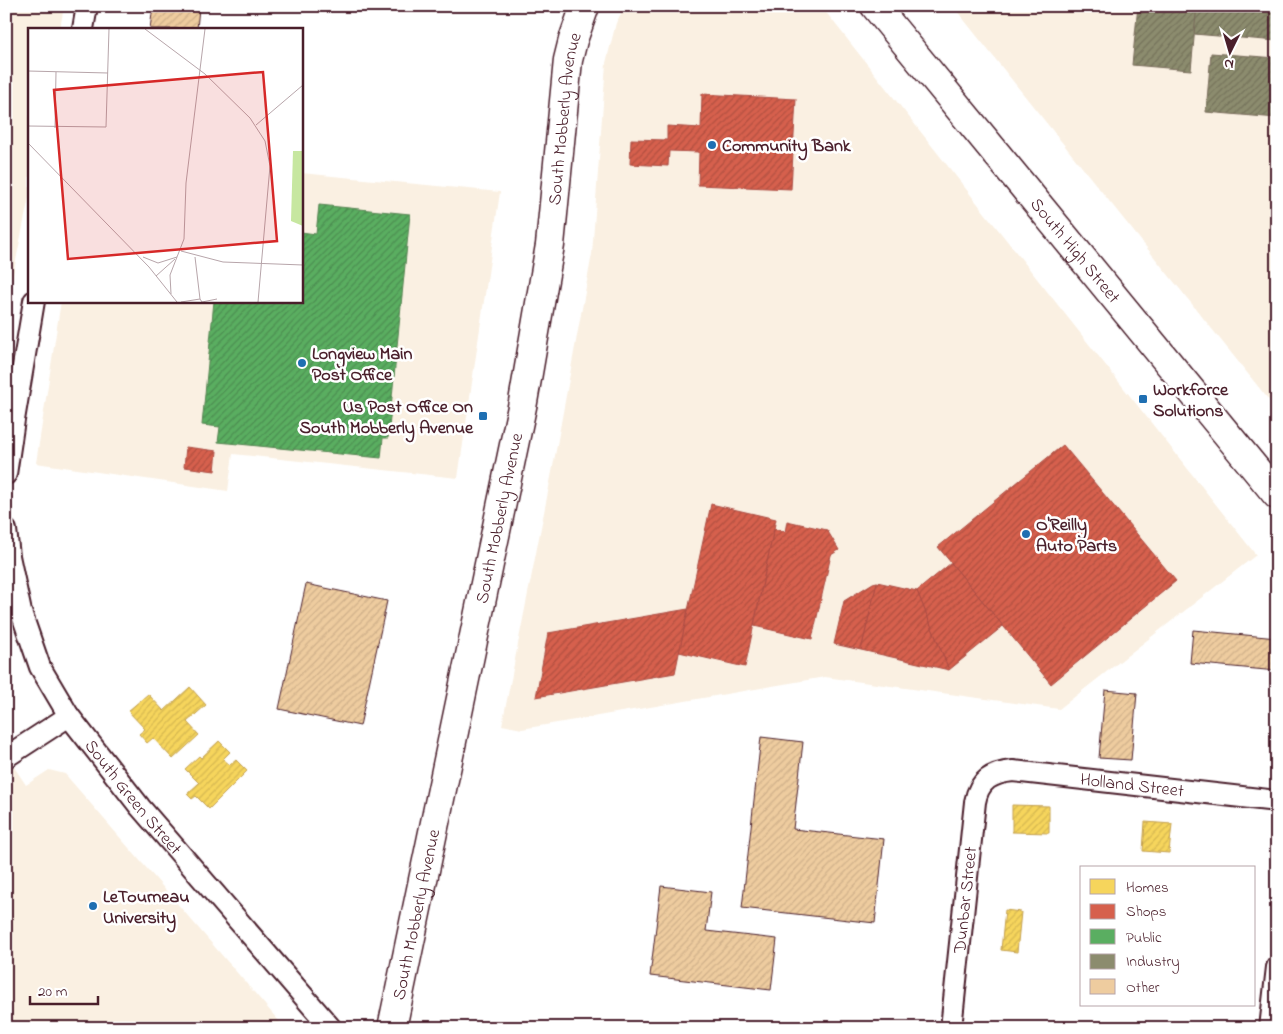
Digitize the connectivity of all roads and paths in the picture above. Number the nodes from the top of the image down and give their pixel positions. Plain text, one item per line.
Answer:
1 (87, 6) edge
2 (585, 6) edge
3 (875, 6) edge
4 (83, 28) edge
5 (34, 302) edge
6 (6, 474) edge
7 (1277, 495) edge
8 (6, 530) edge
9 (69, 716) junction
10 (6, 757) edge
11 (990, 778) joint
12 (1277, 801) edge
13 (1277, 967) edge
14 (331, 1028) edge
15 (392, 1028) edge
16 (951, 1028) edge
17 (1270, 1028) edge

1 - 4 street
2 - 15 main road, South Mobberly Avenue
3 - 7 main road, South High Street
5 - 6 street
8 - 9 street, South Green Street
9 - 10 street
9 - 14 street, South Green Street
11 - 12 street, Holland Street
11 - 16 street, Dunbar Street
13 - 17 street

